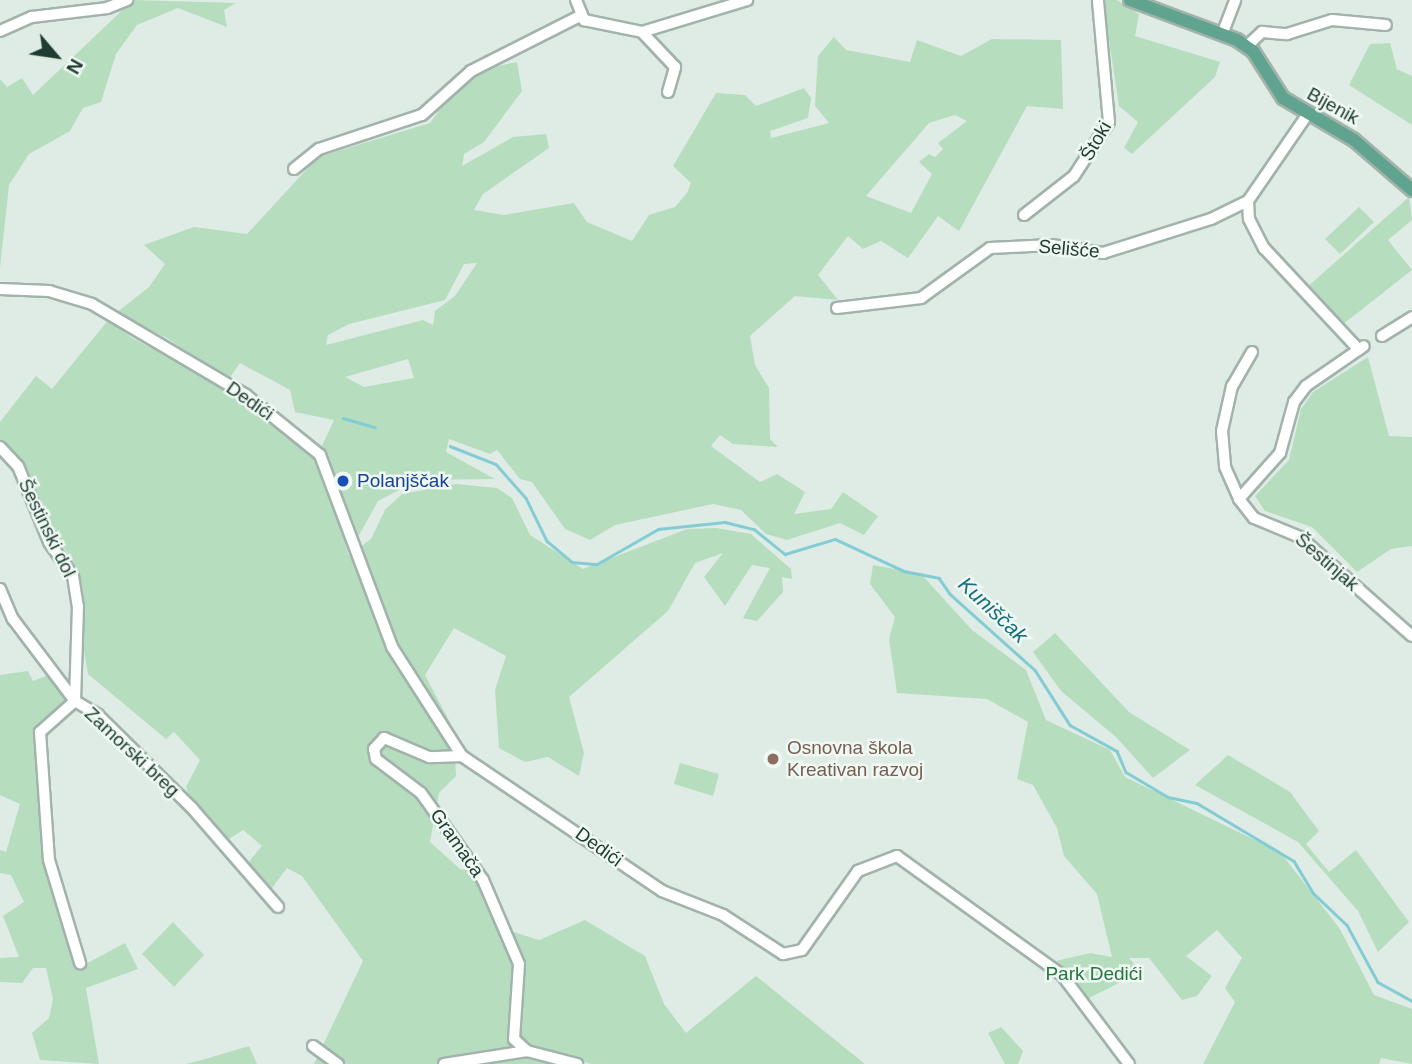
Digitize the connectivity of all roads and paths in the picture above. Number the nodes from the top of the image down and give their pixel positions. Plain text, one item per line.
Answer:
1 (127, 0) edge
2 (577, 0) edge
3 (747, 0) edge
4 (1098, 0) edge
5 (1130, 0) edge
6 (1235, 0) edge
7 (580, 16) junction
8 (1386, 25) dead end
9 (0, 31) edge
10 (642, 32) junction
11 (1223, 32) junction
12 (1247, 46) junction
13 (668, 92) dead end
14 (1307, 115) junction
15 (294, 169) dead end
16 (1412, 190) edge
17 (1248, 201) junction
18 (1024, 215) dead end
19 (0, 289) edge
20 (837, 308) dead end
21 (1412, 317) edge
22 (1382, 336) dead end
23 (1252, 352) dead end
24 (0, 447) edge
25 (1239, 499) junction
26 (0, 589) edge
27 (1412, 636) edge
28 (75, 701) junction
29 (462, 756) junction
30 (278, 907) dead end
31 (80, 963) dead end
32 (313, 1046) dead end
33 (527, 1051) junction
34 (338, 1064) edge
35 (444, 1064) edge
36 (577, 1064) edge
37 (1129, 1064) edge

1 - 9 street
2 - 7 street
3 - 10 street
4 - 18 street, Štoki
5 - 11 main road, Bijenik
6 - 11 street
7 - 10 street
7 - 15 street
8 - 12 street
10 - 13 street
11 - 12 main road, Bijenik
12 - 14 main road, Bijenik
14 - 16 main road, Bijenik
14 - 17 street
17 - 20 street, Selišće
17 - 25 street
19 - 29 street, Dedići
21 - 22 street
23 - 25 street, Šestinjak
24 - 28 street, Šestinski dol
25 - 27 street, Šestinjak
26 - 28 street, Zamorski breg
28 - 30 street, Zamorski breg
28 - 31 street
29 - 33 street, Gramača
29 - 37 street, Dedići
32 - 34 street
33 - 35 street
33 - 36 street

